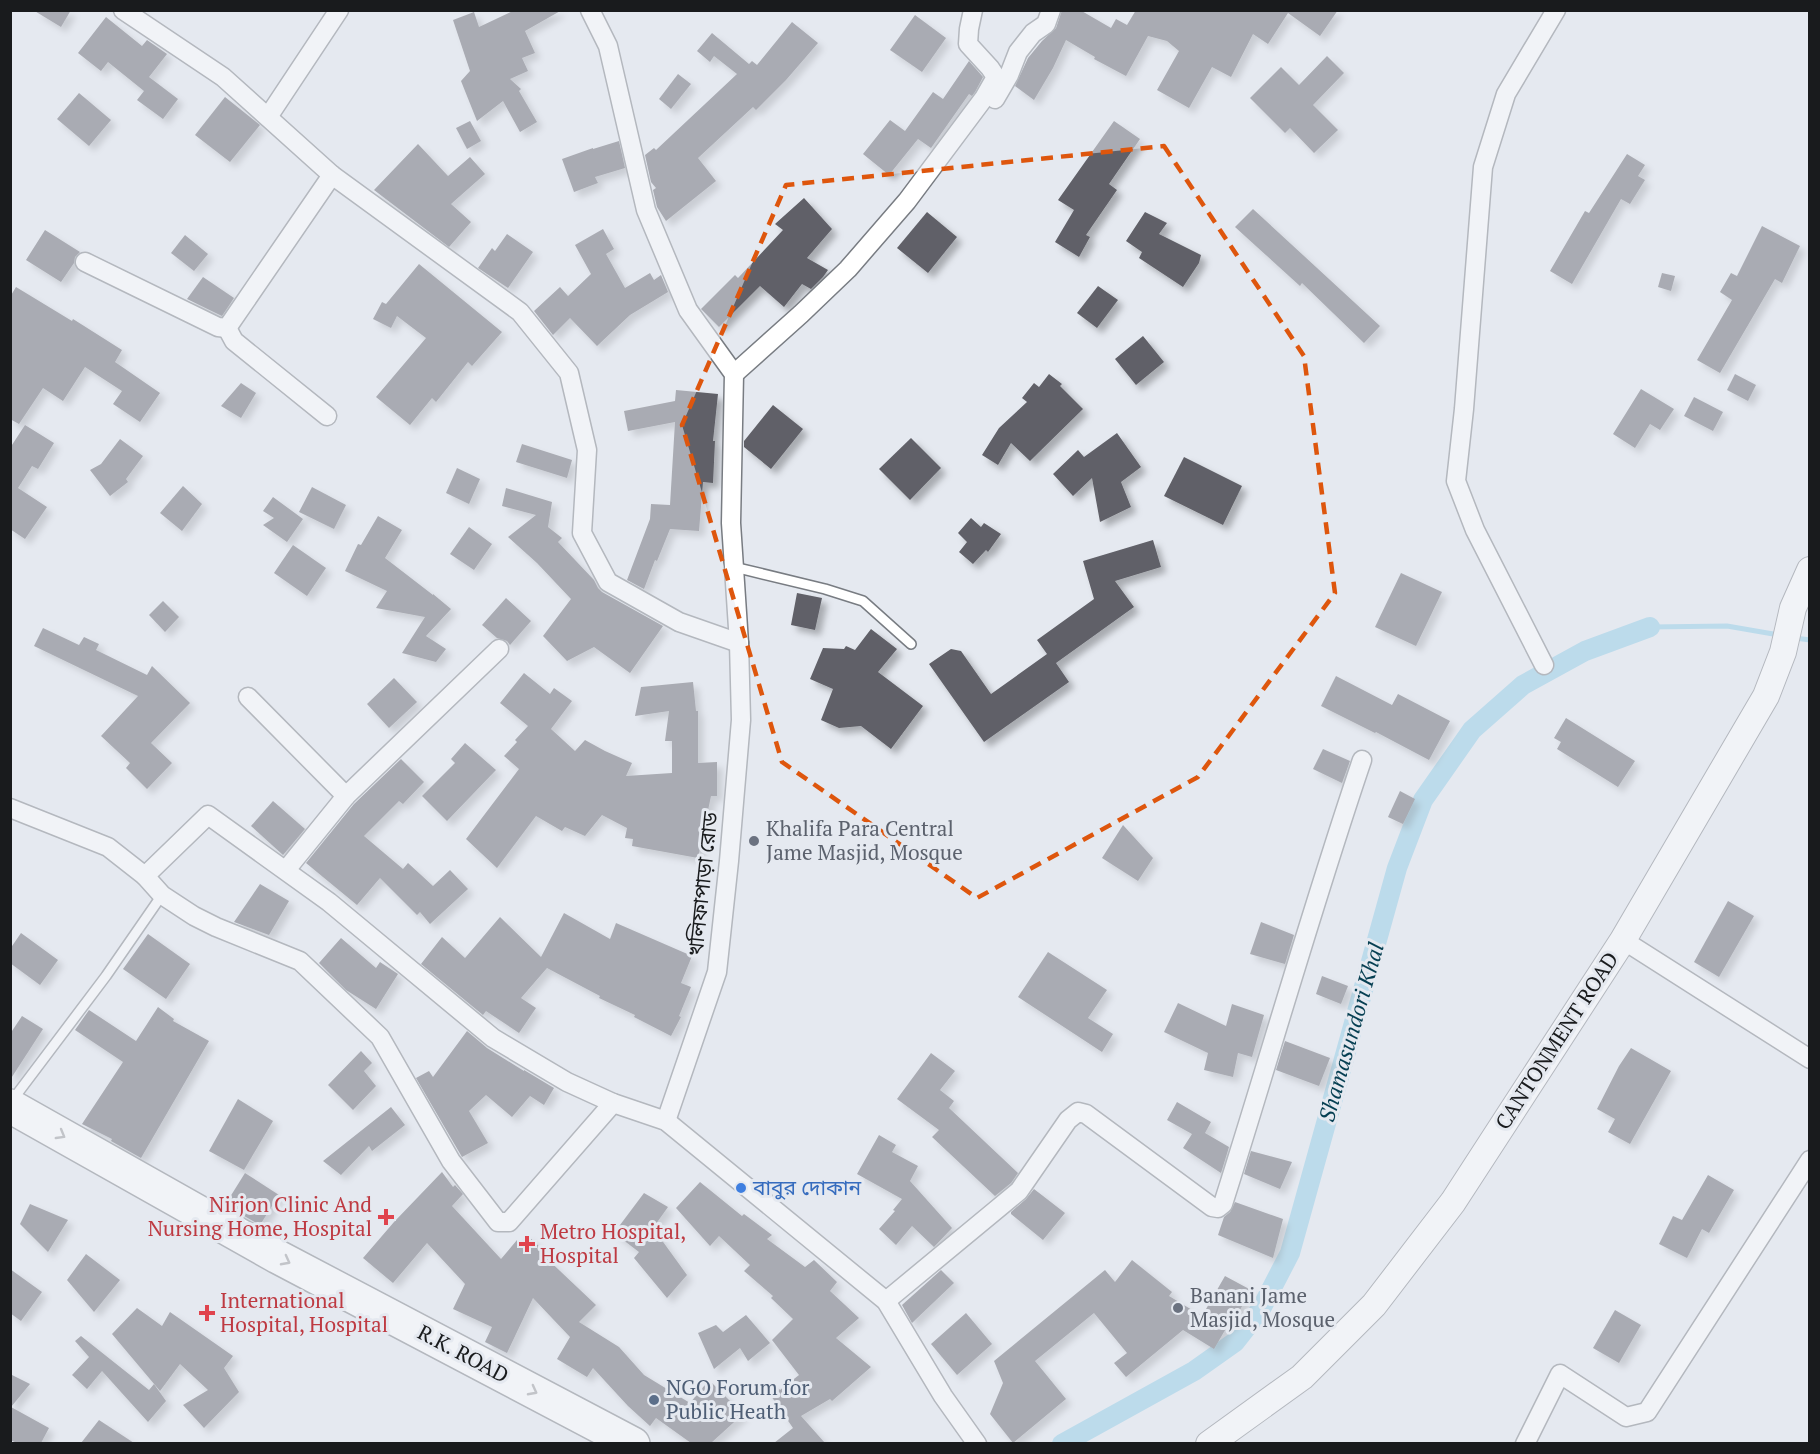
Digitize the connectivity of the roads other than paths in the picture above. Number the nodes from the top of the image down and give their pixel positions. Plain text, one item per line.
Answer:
1 (123, 10) edge
2 (339, 10) edge
3 (590, 10) edge
4 (973, 10) edge
5 (1051, 10) edge
6 (1556, 10) edge
7 (984, 99) junction
8 (268, 117) junction
9 (332, 175) junction
10 (85, 262) dead end
11 (227, 328) junction
12 (734, 374) junction
13 (327, 416) dead end
14 (734, 567) junction
15 (1809, 570) edge
16 (739, 643) junction
17 (911, 644) dead end
18 (498, 649) dead end
19 (1544, 664) dead end
20 (248, 697) dead end
21 (1362, 760) dead end
22 (346, 796) junction
23 (10, 808) edge
24 (286, 870) junction
25 (145, 876) junction
26 (162, 896) junction
27 (1623, 940) junction
28 (1809, 1059) edge
29 (612, 1102) junction
30 (10, 1104) edge
31 (666, 1121) junction
32 (10, 1131) edge
33 (1809, 1160) edge
34 (886, 1301) junction
35 (1217, 1442) edge
36 (586, 1443) edge
37 (633, 1443) edge
38 (977, 1443) edge
39 (1526, 1443) edge

1 - 8 street
2 - 8 street
3 - 12 street
4 - 7 street
5 - 7 street
6 - 19 street
7 - 12 street
8 - 9 street
9 - 11 street
9 - 16 street
10 - 11 street
11 - 13 street
12 - 14 street, খলিফাপাড়া রোড
14 - 16 street, খলিফাপাড়া রোড
14 - 17 lane
15 - 27 street, CANTONMENT ROAD
16 - 31 street, খলিফাপাড়া রোড
18 - 22 street
20 - 22 street
21 - 34 street
22 - 24 street
23 - 25 street
24 - 25 street
24 - 29 street
25 - 26 street
26 - 29 street
26 - 30 lane
27 - 28 street
27 - 35 street, CANTONMENT ROAD
29 - 31 street
30 -> 37 highway, R.K. ROAD
31 - 34 street
32 - 36 highway, R.K. ROAD
33 - 39 street
34 - 38 street

